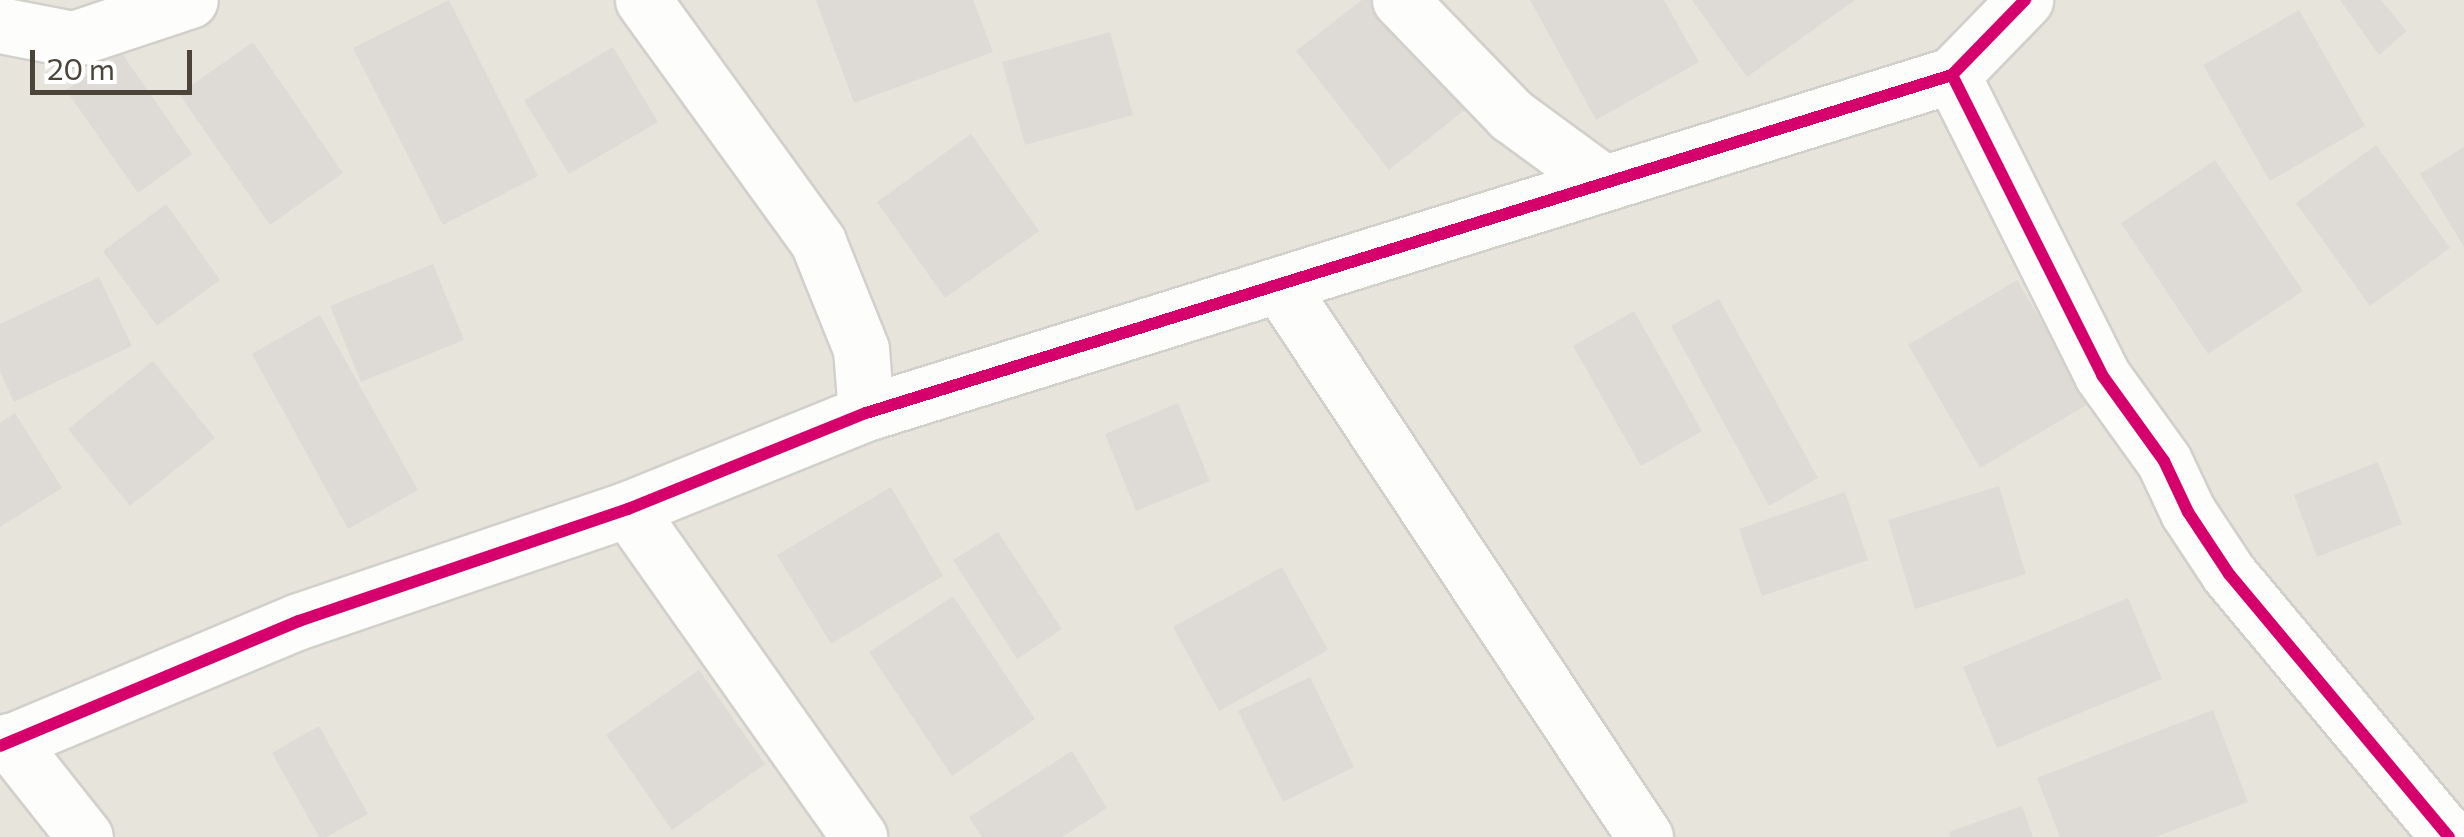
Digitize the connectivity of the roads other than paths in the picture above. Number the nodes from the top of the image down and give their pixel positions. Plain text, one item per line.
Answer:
1 (190, 0) edge
2 (643, 0) edge
3 (1400, 0) edge
4 (2024, 0) edge
5 (0, 25) edge
6 (1952, 75) junction
7 (1604, 183) junction
8 (1280, 286) junction
9 (866, 412) junction
10 (628, 509) junction
11 (5, 744) edge
12 (85, 837) edge
13 (859, 837) edge
14 (1646, 837) edge
15 (2449, 837) edge

1 - 5 street
2 - 9 street
3 - 7 street
4 - 6 street
6 - 7 street
6 - 15 street
7 - 8 street
8 - 9 street
8 - 14 street
9 - 10 street
10 - 11 street
10 - 13 street
11 - 12 street

